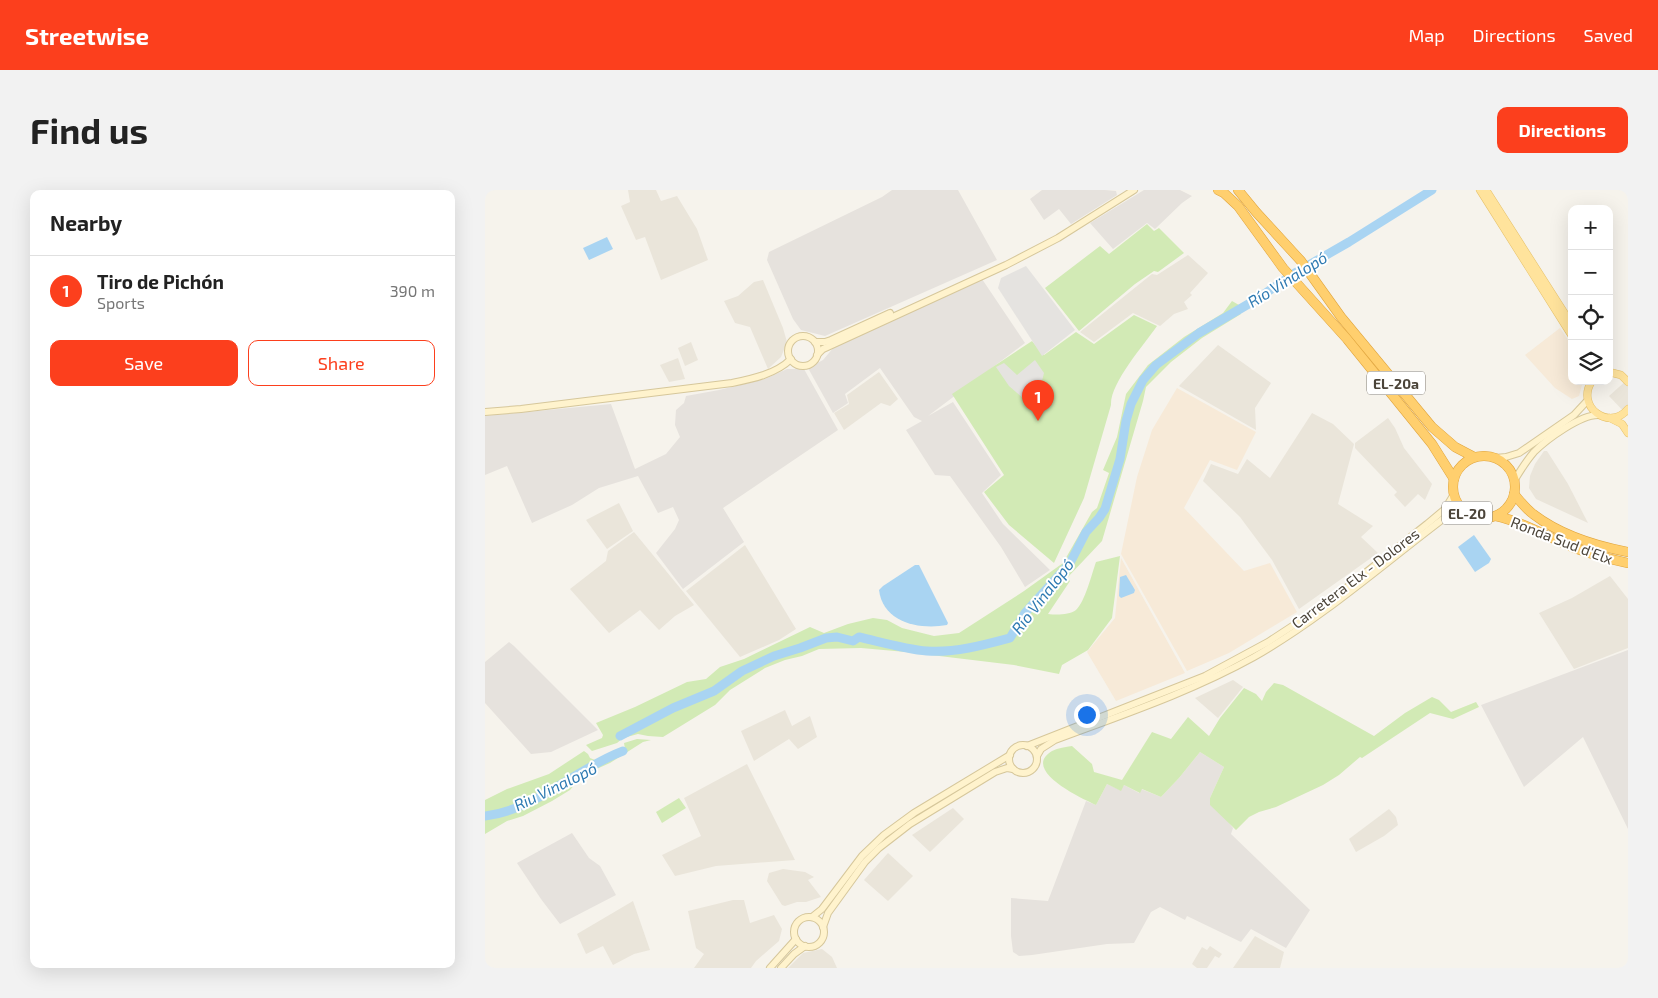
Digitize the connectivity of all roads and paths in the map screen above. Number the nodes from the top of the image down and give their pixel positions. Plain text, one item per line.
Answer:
1 (1133, 190) edge
2 (1218, 190) edge
3 (1480, 190) edge
4 (1486, 190) edge
5 (1239, 192) edge
6 (1033, 250) junction
7 (1568, 319) edge
8 (1568, 330) edge
9 (815, 342) junction
10 (817, 355) junction
11 (791, 359) junction
12 (1613, 372) edge
13 (1613, 373) edge
14 (1628, 374) edge
15 (1628, 382) edge
16 (1589, 385) edge
17 (1587, 401) junction
18 (1628, 409) edge
19 (485, 412) edge
20 (1598, 415) junction
21 (1609, 418) junction
22 (1628, 433) edge
23 (1474, 458) junction
24 (1495, 458) junction
25 (1454, 479) junction
26 (1514, 481) junction
27 (1454, 494) junction
28 (1514, 494) junction
29 (1465, 512) junction
30 (1496, 516) junction
31 (1628, 552) edge
32 (1628, 563) edge
33 (1027, 746) junction
34 (1010, 755) junction
35 (1037, 756) junction
36 (1013, 769) junction
37 (812, 917) junction
38 (823, 928) junction
39 (796, 939) junction
40 (805, 946) junction
41 (770, 968) edge
42 (781, 968) edge

1 - 6 main road
2 - 25 highway, EL-20a
3 - 8 main road
4 - 7 main road
5 - 23 highway, EL-20a
6 - 9 main road
6 - 10 main road
9 - 10 main road
9 - 11 main road
10 - 11 main road
11 - 19 main road
12 - 14 main road
13 - 15 main road
16 - 17 main road
17 - 20 main road
17 - 24 main road
18 - 21 main road
20 - 21 main road
20 - 26 main road
21 - 22 main road
23 - 24 highway
23 - 25 highway
24 - 26 highway
25 - 27 highway, EL-20
26 - 28 highway
27 - 29 highway, EL-20
27 - 33 main road, Carretera Elx - Dolores
28 - 30 highway, EL-20
28 - 31 highway, Ronda Sud d'Elx
29 - 30 highway, EL-20
29 - 35 main road, Carretera Elx - Dolores
30 - 32 highway, Ronda Sud d'Elx / EL-20
33 - 34 main road
33 - 35 main road
34 - 36 main road
34 - 37 main road
35 - 36 main road
36 - 38 main road
37 - 38 main road
37 - 39 main road
38 - 40 main road
39 - 40 main road
39 - 41 main road
40 - 42 main road

